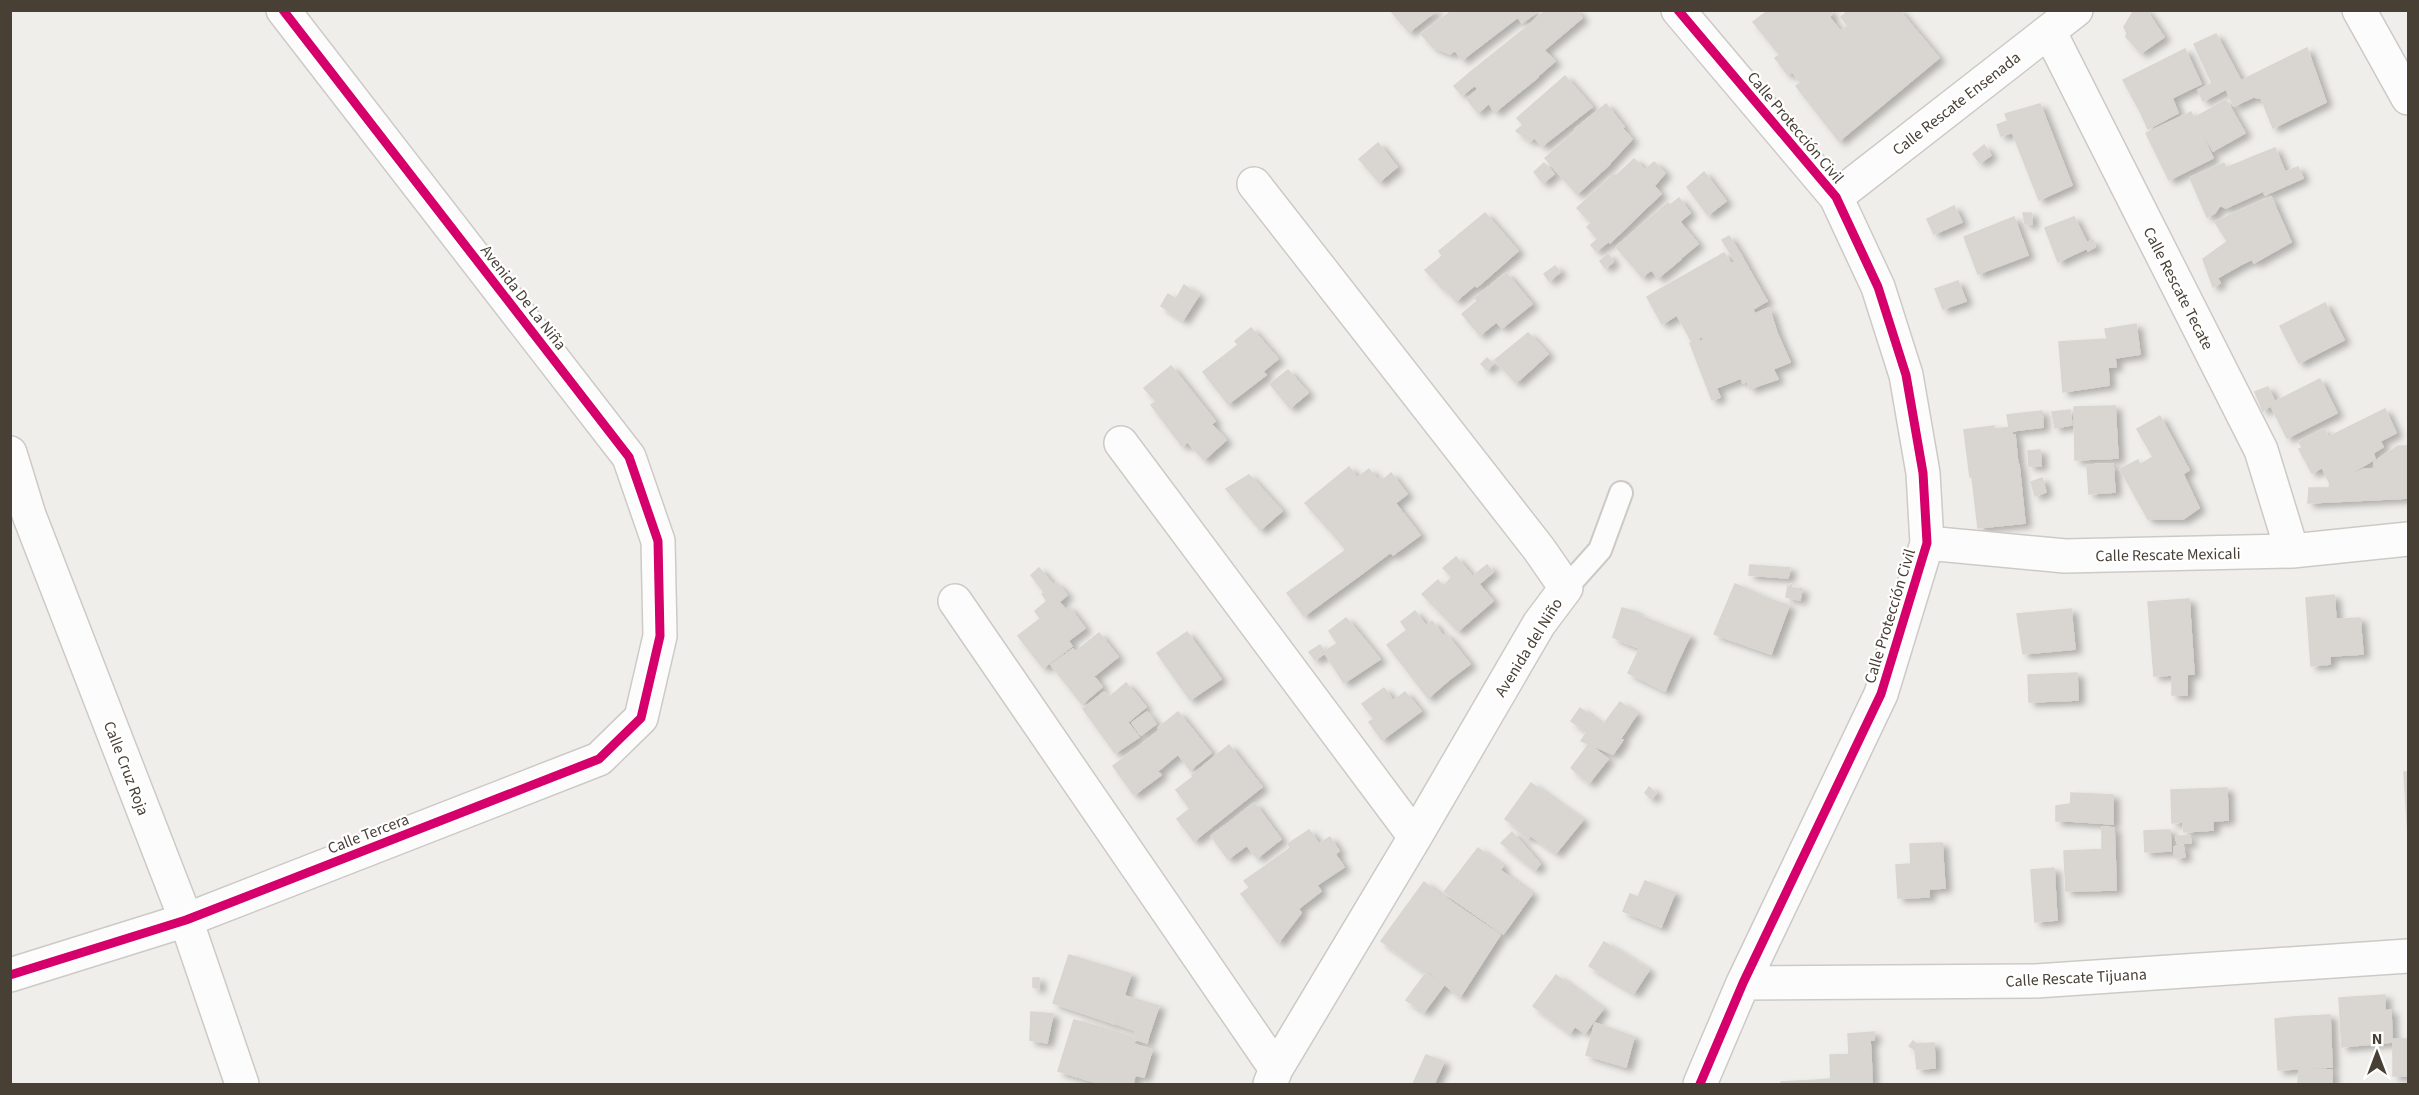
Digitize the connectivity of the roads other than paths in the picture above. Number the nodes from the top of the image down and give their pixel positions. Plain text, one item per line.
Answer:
1 (283, 10) edge
2 (1678, 10) edge
3 (2076, 10) edge
4 (2359, 10) edge
5 (2049, 31) junction
6 (2409, 98) edge
7 (1254, 184) dead end
8 (1836, 197) junction
9 (1121, 443) dead end
10 (10, 453) edge
11 (1621, 493) dead end
12 (20, 518) edge
13 (2409, 539) edge
14 (1927, 543) junction
15 (2292, 551) junction
16 (1566, 588) junction
17 (955, 601) dead end
18 (660, 636) joint
19 (1415, 837) junction
20 (186, 920) junction
21 (2409, 956) edge
22 (10, 975) edge
23 (1743, 983) junction
24 (1273, 1077) edge
25 (242, 1084) edge
26 (1700, 1084) edge

1 - 18 street, Avenida De La Niña
2 - 8 street, Calle Protección Civil
3 - 5 street, Calle Rescate Ensenada
4 - 6 street
5 - 8 street, Calle Rescate Ensenada
5 - 15 street, Calle Rescate Tecate
7 - 16 street, Avenida del Niño
8 - 14 street, Calle Protección Civil
9 - 19 street
10 - 12 street, Calle Cruz Roja
11 - 16 lane
12 - 20 street, Calle Cruz Roja
13 - 15 street, Calle Rescate Mexicali
14 - 15 street, Calle Rescate Mexicali
14 - 23 street, Calle Protección Civil
16 - 19 street, Avenida del Niño
17 - 24 street
18 - 20 street, Calle Tercera
19 - 24 street, Avenida del Niño
20 - 22 street, Calle Tercera
20 - 25 street, Calle Cruz Roja
21 - 23 street, Calle Rescate Tijuana
23 - 26 street, Calle Protección Civil

